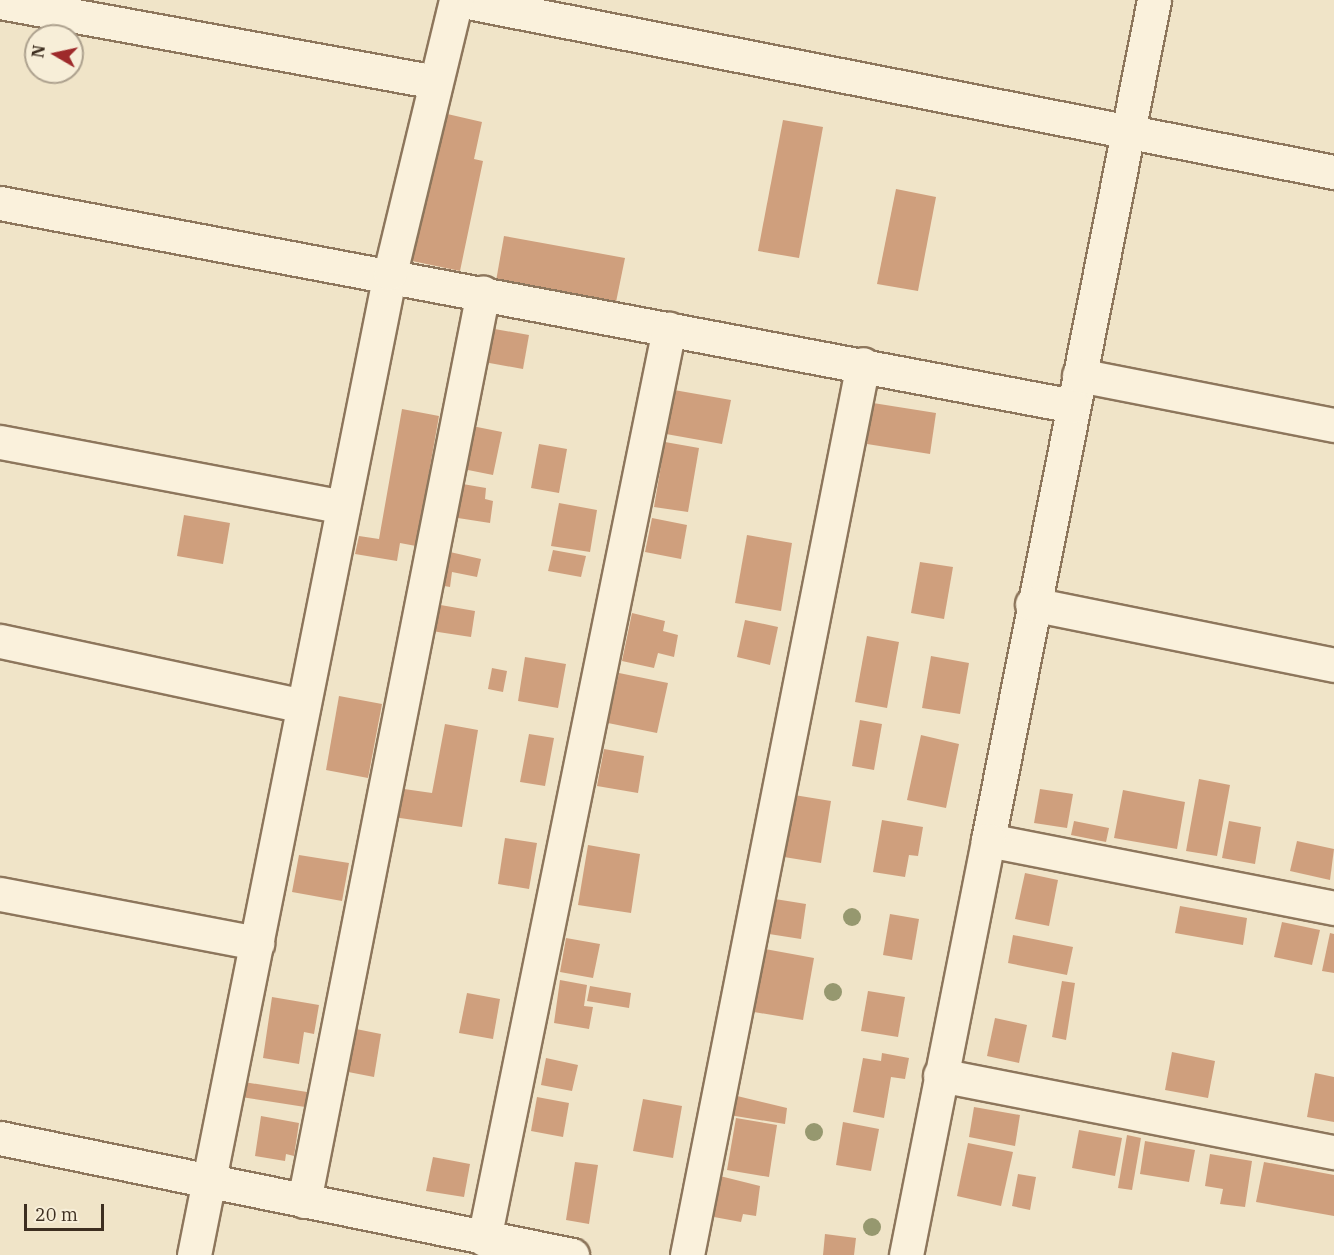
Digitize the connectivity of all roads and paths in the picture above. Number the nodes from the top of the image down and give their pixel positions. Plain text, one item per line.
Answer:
1 (457, 0) edge
2 (1154, 0) edge
3 (0, 2) edge
4 (436, 82) junction
5 (1126, 132) junction
6 (1334, 172) edge
7 (0, 203) edge
8 (390, 273) junction
9 (483, 292) junction
10 (669, 329) junction
11 (863, 364) junction
12 (1076, 390) junction
13 (1334, 425) edge
14 (0, 442) edge
15 (343, 507) junction
16 (1032, 604) junction
17 (0, 641) edge
18 (1334, 665) edge
19 (303, 706) junction
20 (988, 840) junction
21 (0, 894) edge
22 (1334, 908) edge
23 (257, 944) junction
24 (940, 1075) junction
25 (0, 1138) edge
26 (1334, 1152) edge
27 (212, 1182) junction
28 (304, 1201) junction
29 (484, 1239) junction
30 (194, 1255) edge
31 (572, 1255) edge
32 (687, 1255) edge
33 (906, 1255) edge

1 - 4 street
1 - 5 street
2 - 5 street
3 - 4 street
4 - 8 street
5 - 6 street
5 - 12 street
7 - 8 street
8 - 9 street
8 - 15 street
9 - 10 street
9 - 28 street
10 - 11 street
10 - 29 street
11 - 12 street
11 - 32 street
12 - 13 street
12 - 16 street
14 - 15 street
15 - 19 street
16 - 18 street
16 - 20 street
17 - 19 street
19 - 23 street
20 - 22 street
20 - 24 street
21 - 23 street
23 - 27 street
24 - 26 street
24 - 33 street
25 - 27 street
27 - 28 street
27 - 30 street
28 - 29 street
29 - 31 street

